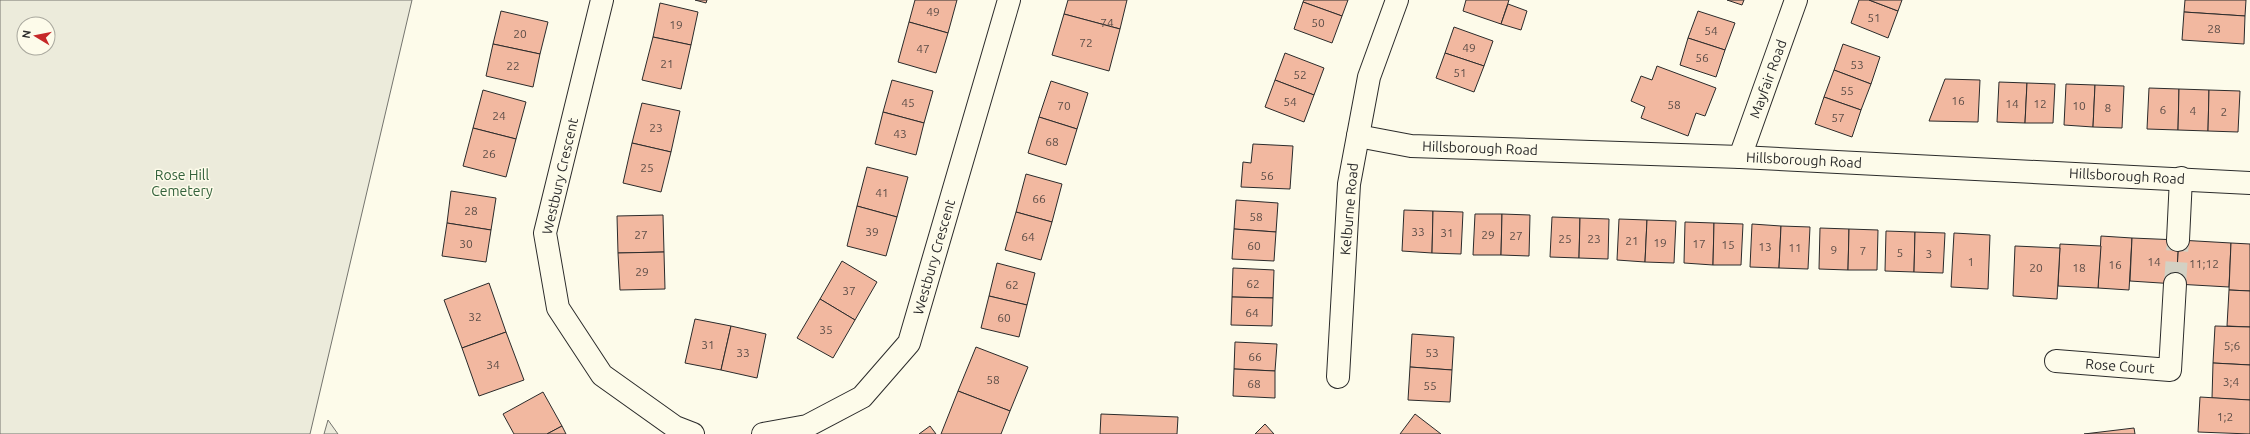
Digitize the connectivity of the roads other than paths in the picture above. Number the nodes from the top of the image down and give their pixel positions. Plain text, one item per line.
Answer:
1 (602, 0) edge
2 (1009, 0) edge
3 (1397, 0) edge
4 (1796, 0) edge
5 (1358, 136) junction
6 (1740, 157) junction
7 (2181, 178) junction
8 (2250, 183) edge
9 (2178, 240) tunnel mouth
10 (2175, 284) tunnel mouth
11 (2056, 361) dead end
12 (1338, 377) dead end
13 (694, 434) edge
14 (763, 434) edge

1 - 13 street, Westbury Crescent
2 - 14 street, Westbury Crescent
3 - 5 street, Kelburne Road
4 - 6 street, Mayfair Road
5 - 6 street, Hillsborough Road
5 - 12 street, Kelburne Road
6 - 7 street, Hillsborough Road
7 - 8 street, Hillsborough Road
7 - 9 street
10 - 11 street, Rose Court

